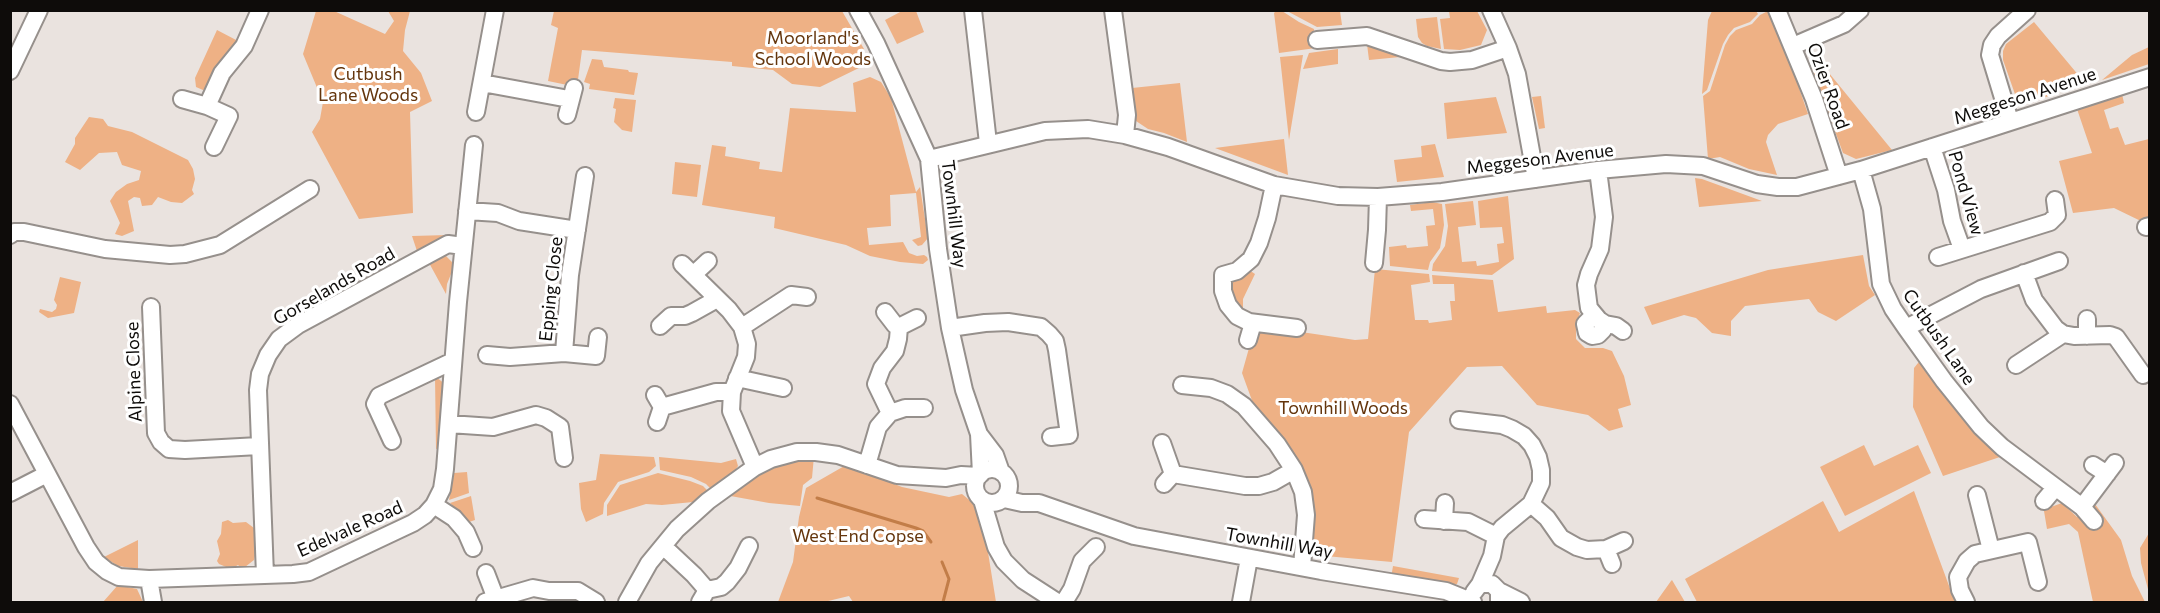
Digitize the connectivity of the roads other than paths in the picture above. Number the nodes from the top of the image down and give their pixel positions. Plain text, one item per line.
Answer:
1 (39, 10) edge
2 (261, 10) edge
3 (495, 10) edge
4 (858, 10) edge
5 (973, 10) edge
6 (1113, 10) edge
7 (1491, 10) edge
8 (1777, 10) edge
9 (1860, 10) edge
10 (2027, 10) edge
11 (1317, 40) dead end
12 (1793, 46) junction
13 (1508, 48) junction
14 (10, 70) edge
15 (2150, 77) edge
16 (482, 83) junction
17 (182, 99) dead end
18 (570, 101) dead end
19 (207, 106) junction
20 (476, 112) dead end
21 (2010, 121) junction
22 (1125, 135) junction
23 (988, 143) junction
24 (474, 145) dead end
25 (214, 147) dead end
26 (1932, 147) junction
27 (929, 159) junction
28 (1598, 170) junction
29 (1861, 170) junction
30 (585, 176) dead end
31 (1839, 176) junction
32 (1536, 179) junction
33 (1274, 185) junction
34 (310, 189) dead end
35 (1378, 197) junction
36 (2055, 200) dead end
37 (467, 212) junction
38 (577, 230) junction
39 (10, 236) edge
40 (463, 246) junction
41 (1962, 249) junction
42 (1938, 257) dead end
43 (708, 261) dead end
44 (2059, 261) dead end
45 (1374, 263) dead end
46 (2024, 273) junction
47 (807, 297) dead end
48 (717, 299) junction
49 (151, 307) dead end
50 (885, 312) dead end
51 (667, 316) dead end
52 (917, 318) dead end
53 (1253, 322) junction
54 (742, 327) junction
55 (899, 327) junction
56 (950, 328) junction
57 (1297, 328) dead end
58 (1905, 328) junction
59 (1623, 331) dead end
60 (2063, 334) junction
61 (598, 337) dead end
62 (1248, 340) dead end
63 (564, 354) junction
64 (487, 355) dead end
65 (453, 361) junction
66 (2016, 365) dead end
67 (2143, 375) dead end
68 (734, 385) junction
69 (1182, 385) dead end
70 (783, 388) dead end
71 (10, 404) edge
72 (658, 408) dead end
73 (924, 408) dead end
74 (890, 412) junction
75 (1469, 415) dead end
76 (449, 424) junction
77 (979, 434) junction
78 (1051, 437) dead end
79 (392, 441) dead end
80 (1162, 443) dead end
81 (259, 446) junction
82 (564, 458) dead end
83 (867, 465) junction
84 (755, 467) junction
85 (2105, 467) dead end
86 (1294, 470) junction
87 (47, 474) junction
88 (980, 475) junction
89 (1004, 475) junction
90 (946, 478) junction
91 (10, 493) edge
92 (1977, 495) dead end
93 (980, 497) junction
94 (1002, 500) junction
95 (1039, 503) junction
96 (1445, 503) dead end
97 (1532, 504) junction
98 (435, 505) junction
99 (2082, 507) junction
100 (1424, 519) dead end
101 (1444, 521) junction
102 (2094, 521) dead end
103 (1496, 536) junction
104 (994, 538) junction
105 (1624, 541) dead end
106 (663, 546) junction
107 (749, 546) dead end
108 (1096, 547) dead end
109 (473, 548) dead end
110 (1991, 550) junction
111 (1249, 558) junction
112 (1302, 567) junction
113 (486, 573) dead end
114 (265, 575) junction
115 (149, 579) junction
116 (2038, 582) dead end
117 (1485, 594) edge
118 (704, 596) edge
119 (557, 597) edge
120 (490, 601) edge
121 (153, 603) edge
122 (596, 603) edge
123 (627, 603) edge
124 (1057, 603) edge
125 (1064, 603) edge
126 (1241, 603) edge
127 (1521, 603) edge
128 (1966, 603) edge

1 - 14 street
2 - 19 street
3 - 16 street
4 - 27 street, Townhill Way
5 - 23 street
6 - 22 street
7 - 13 street
8 - 12 street, Ozier Road
9 - 12 street
10 - 21 street
11 - 13 street
12 - 31 street, Ozier Road
13 - 32 street
15 - 21 street, Meggeson Avenue
16 - 18 street
16 - 20 street
17 - 19 street
19 - 25 street
21 - 26 street, Meggeson Avenue
22 - 23 street, Meggeson Avenue
22 - 33 street, Meggeson Avenue
23 - 27 street, Meggeson Avenue
24 - 37 street
26 - 29 street, Meggeson Avenue
26 - 41 street, Pond View
27 - 56 street, Townhill Way
28 - 31 street, Meggeson Avenue
28 - 32 street, Meggeson Avenue
28 - 59 street
29 - 31 street, Meggeson Avenue
29 - 58 street, Cutbush Lane
30 - 38 street, Epping Close
32 - 35 street, Meggeson Avenue
33 - 35 street, Meggeson Avenue
33 - 53 street
34 - 39 street
35 - 45 street
36 - 41 street, Pond View
37 - 38 street, Epping Close
37 - 40 street
38 - 63 street, Epping Close
40 - 65 street
40 - 81 street, Gorselands Road
41 - 42 street, Pond View
43 - 48 street
44 - 46 street
46 - 58 street
46 - 60 street
47 - 54 street
48 - 51 street
48 - 54 street
49 - 81 street, Alpine Close
50 - 55 street
52 - 55 street
53 - 57 street
53 - 62 street
54 - 68 street
55 - 74 street
56 - 77 street, Townhill Way
56 - 78 street
58 - 99 street, Cutbush Lane
60 - 66 street
60 - 67 street
61 - 63 street
63 - 64 street
65 - 76 street
65 - 79 street
68 - 70 street
68 - 72 street
68 - 84 street
69 - 86 street
71 - 87 street, Edelvale Road
73 - 74 street
74 - 83 street
75 - 97 street
76 - 82 street
76 - 98 street
77 - 88 street, Townhill Way
77 - 89 street, Townhill Way
80 - 86 street
81 - 114 street, Gorselands Road
83 - 84 street
83 - 90 street
84 - 106 street
85 - 99 street
86 - 112 street
87 - 91 street
87 - 115 street, Edelvale Road
88 - 89 street
88 - 90 street
88 - 93 street
89 - 94 street
89 - 95 street, Townhill Way
90 - 93 street
92 - 110 street
93 - 94 street
93 - 104 street
94 - 95 street, Townhill Way
94 - 104 street
95 - 111 street, Townhill Way
96 - 101 street
97 - 103 street
97 - 105 street
98 - 109 street
98 - 114 street, Edelvale Road
99 - 102 street, Cutbush Lane
100 - 101 street
101 - 103 street
103 - 117 street
104 - 124 street
106 - 118 street
106 - 123 street
107 - 118 street
108 - 125 street
110 - 116 street
110 - 128 street
111 - 112 street, Townhill Way
111 - 126 street
112 - 117 street, Townhill Way
113 - 120 street
114 - 115 street, Edelvale Road
115 - 121 street
117 - 127 street
119 - 120 street
119 - 122 street

